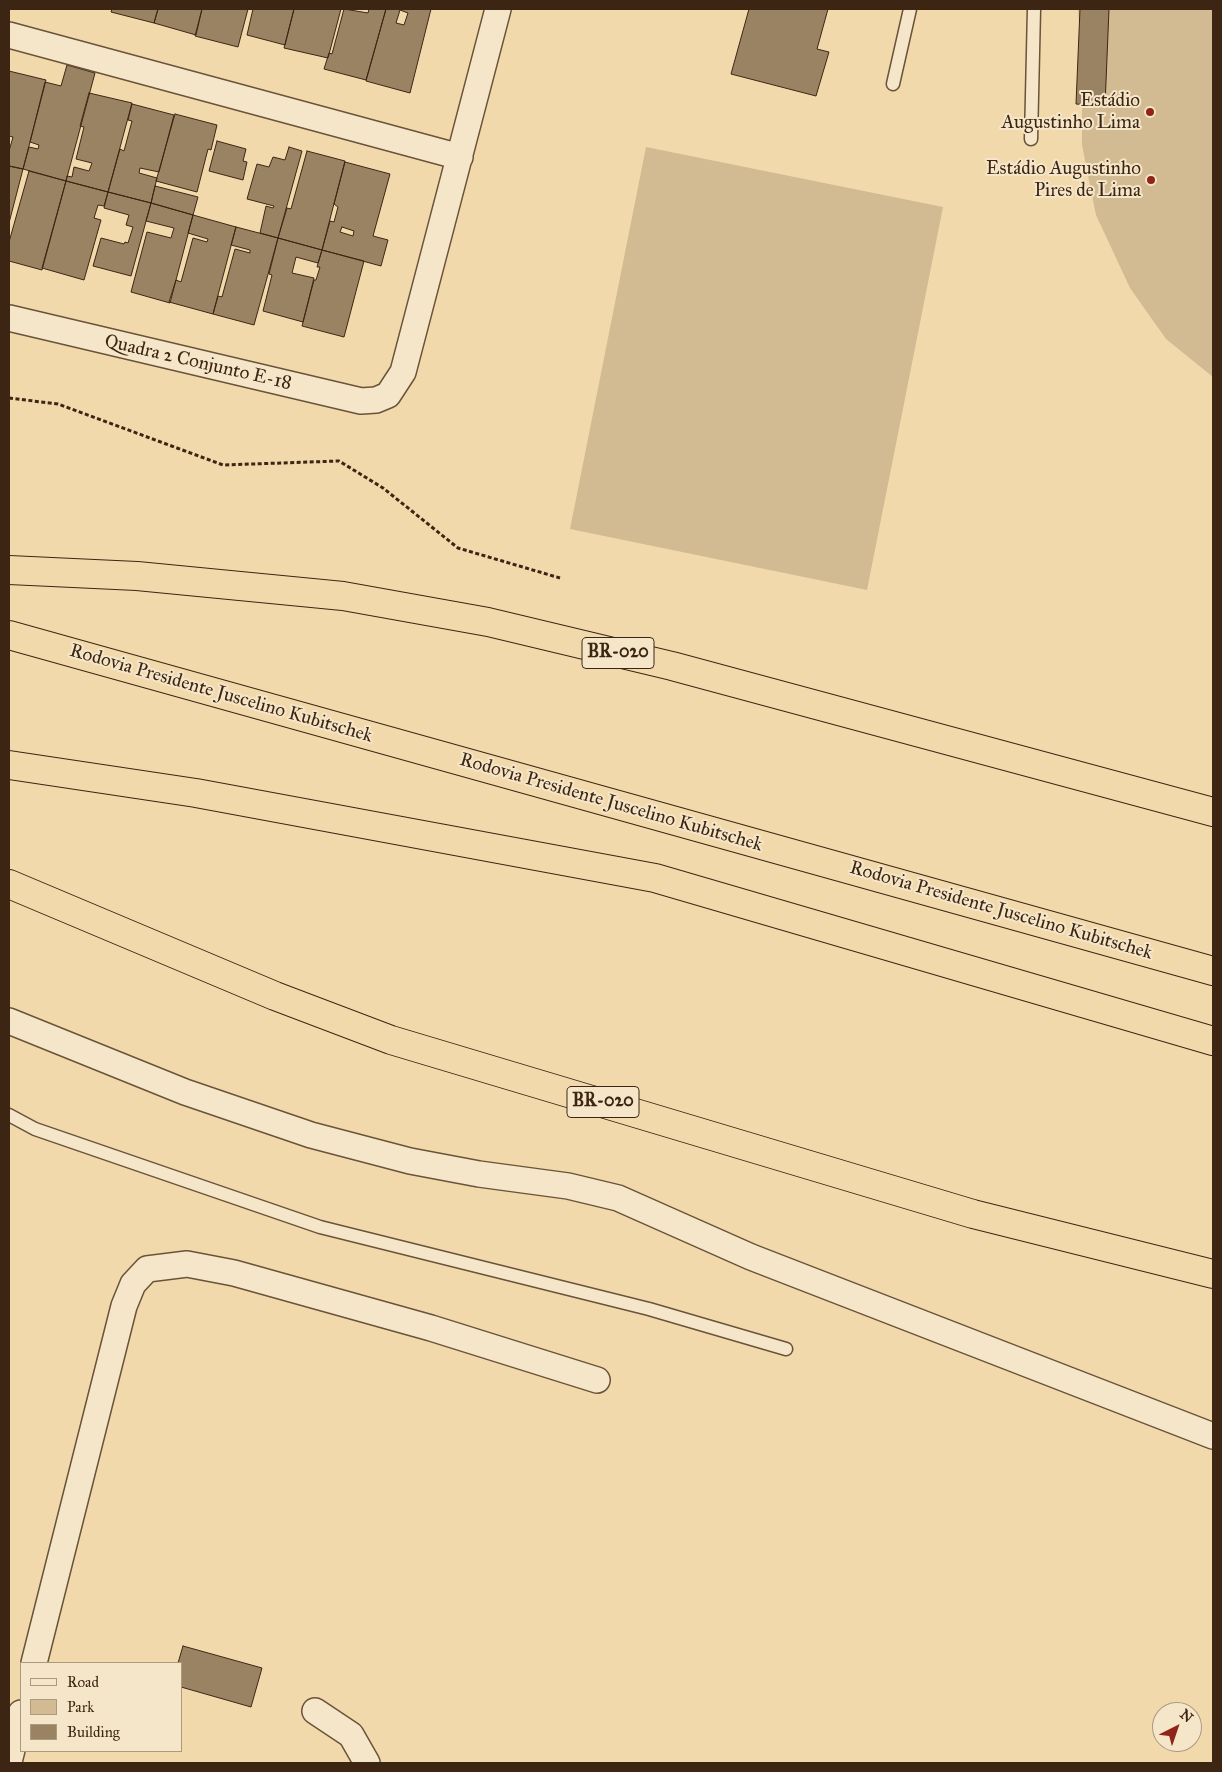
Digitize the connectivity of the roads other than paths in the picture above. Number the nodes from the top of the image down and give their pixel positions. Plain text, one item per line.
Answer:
1 (498, 9) edge
2 (910, 9) edge
3 (1034, 9) edge
4 (9, 35) edge
5 (893, 84) dead end
6 (1031, 139) dead end
7 (460, 156) junction
8 (9, 318) edge
9 (9, 570) edge
10 (9, 636) edge
11 (9, 765) edge
12 (1213, 812) edge
13 (9, 884) edge
14 (1213, 971) edge
15 (9, 1021) edge
16 (1213, 1041) edge
17 (9, 1115) edge
18 (1213, 1274) edge
19 (786, 1349) dead end
20 (597, 1380) dead end
21 (1213, 1436) edge
22 (34, 1662) edge
23 (315, 1711) dead end
24 (20, 1717) edge
25 (9, 1762) edge
26 (367, 1763) edge

1 - 7 street
2 - 5 lane
3 - 6 lane
4 - 7 street
7 - 8 street, Quadra 2 Conjunto E-18
9 - 12 highway, BR-020
10 - 14 highway, Rodovia Presidente Juscelino Kubitschek
11 - 16 highway
13 - 18 highway, BR-020
15 - 21 street
17 - 19 lane
20 - 22 street
23 - 26 street
24 - 25 street

